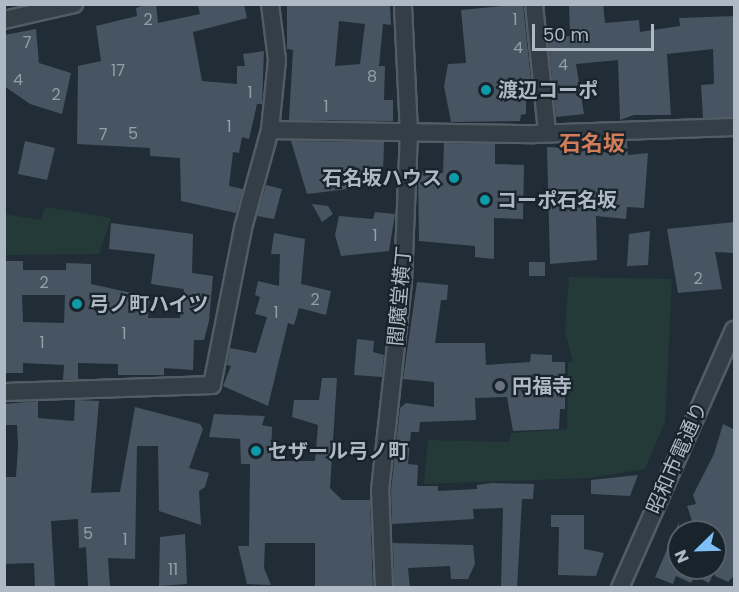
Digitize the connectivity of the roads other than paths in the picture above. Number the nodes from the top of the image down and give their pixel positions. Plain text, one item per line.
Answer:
1 (74, 4) edge
2 (270, 4) edge
3 (403, 4) edge
4 (534, 4) edge
5 (4, 20) edge
6 (735, 127) edge
7 (270, 130) junction
8 (547, 132) junction
9 (409, 133) junction
10 (735, 330) edge
11 (4, 392) edge
12 (384, 588) edge
13 (620, 588) edge

1 - 5 street
2 - 7 street
3 - 9 street, 閻魔堂横丁
4 - 8 street
6 - 8 street
7 - 9 street
7 - 11 street
8 - 9 street
9 - 12 street, 閻魔堂横丁
10 - 13 street, 昭和市電通り

